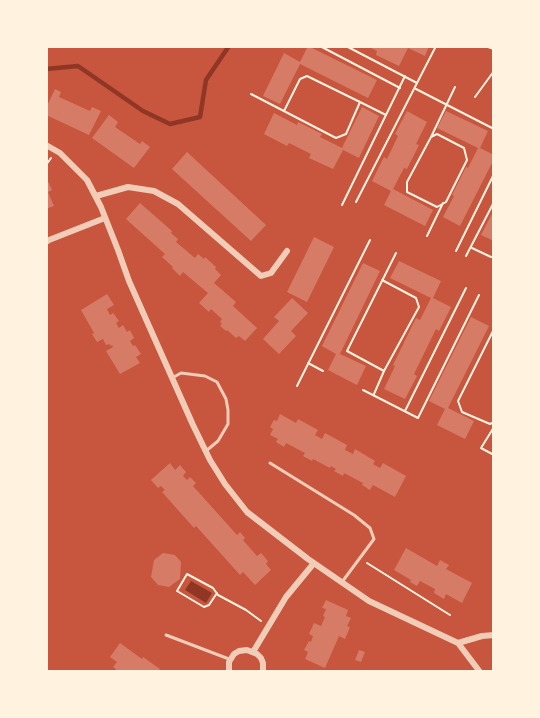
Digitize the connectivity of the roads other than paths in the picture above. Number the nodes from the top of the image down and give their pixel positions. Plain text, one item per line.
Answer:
1 (46, 146) edge
2 (96, 196) junction
3 (105, 218) junction
4 (46, 242) edge
5 (287, 251) dead end
6 (171, 378) junction
7 (206, 451) junction
8 (270, 463) dead end
9 (314, 563) junction
10 (342, 582) junction
11 (166, 634) dead end
12 (494, 635) edge
13 (458, 643) junction
14 (252, 651) junction
15 (231, 660) junction
16 (229, 672) edge
17 (262, 672) edge
18 (480, 672) edge

1 - 2 street
2 - 3 street
2 - 5 street
3 - 4 street
3 - 6 street
6 - 7 street
6 - 7 lane
7 - 9 street
8 - 10 lane
9 - 10 street
9 - 14 street
10 - 13 street
11 - 15 lane
12 - 13 street
13 - 18 street
14 - 15 street
14 - 17 street
15 - 16 street

